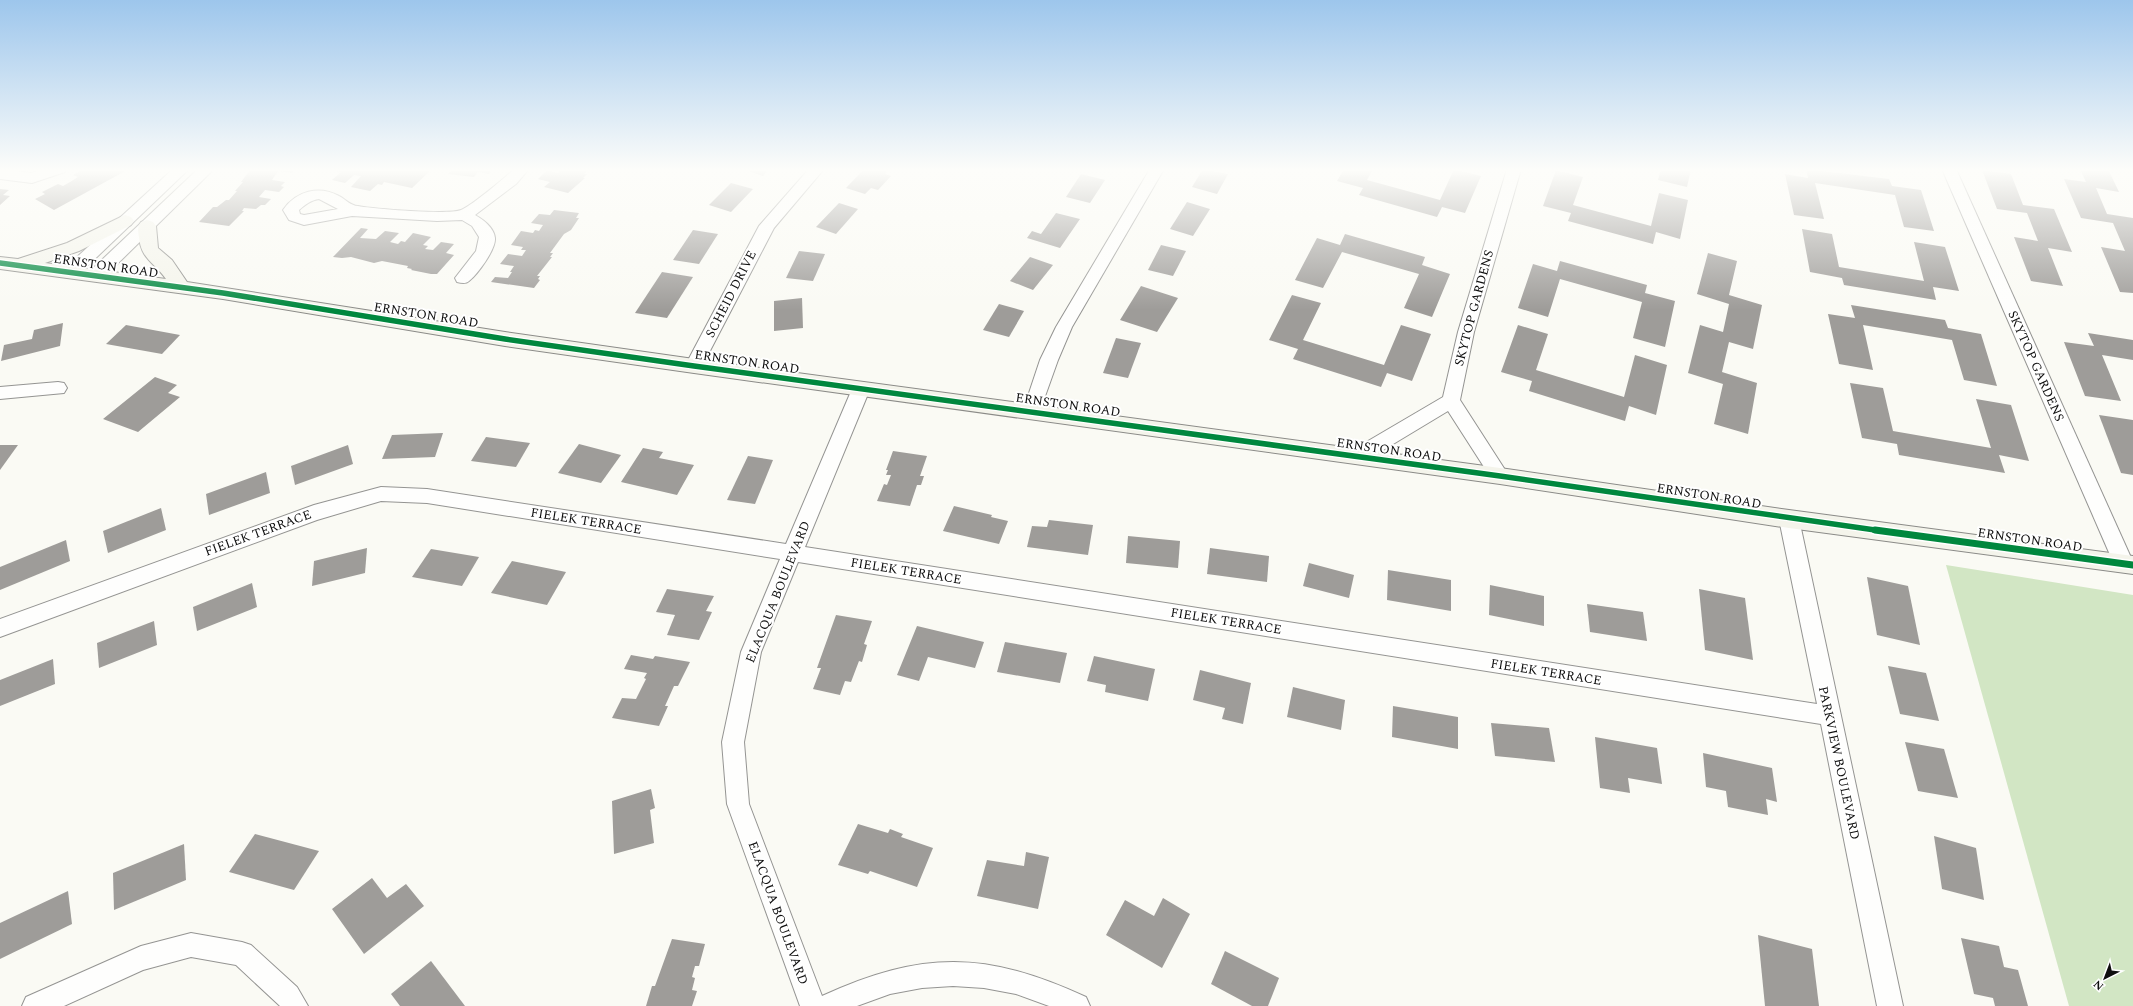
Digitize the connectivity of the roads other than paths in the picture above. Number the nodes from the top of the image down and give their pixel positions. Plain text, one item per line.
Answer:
1 (132, 216) edge
2 (158, 216) edge
3 (467, 216) edge
4 (776, 216) edge
5 (1129, 216) edge
6 (1500, 216) edge
7 (1970, 216) edge
8 (125, 222) junction
9 (147, 226) junction
10 (0, 263) edge
11 (19, 265) junction
12 (71, 272) junction
13 (95, 276) junction
14 (463, 278) dead end
15 (181, 287) junction
16 (694, 366) junction
17 (58, 388) dead end
18 (861, 389) junction
19 (0, 393) edge
20 (1451, 401) junction
21 (1032, 411) junction
22 (1358, 456) junction
23 (1500, 476) junction
24 (1789, 519) junction
25 (793, 554) junction
26 (2128, 564) edge
27 (0, 628) edge
28 (1830, 716) junction
29 (35, 1006) edge
30 (295, 1006) edge
31 (813, 1006) edge
32 (829, 1006) edge
33 (1077, 1006) edge
34 (1890, 1006) edge

1 - 8 street
2 - 9 street
3 - 14 street
4 - 16 street, SCHEID DRIVE
5 - 21 street
6 - 20 street, SKYTOP GARDENS
7 - 26 street, SKYTOP GARDENS
8 - 11 street
8 - 12 street
9 - 13 street
9 - 15 street
10 - 11 street, ERNSTON ROAD
11 - 12 street, ERNSTON ROAD
12 - 13 street, ERNSTON ROAD
13 - 15 street, ERNSTON ROAD
15 - 16 street, ERNSTON ROAD
16 - 18 street, ERNSTON ROAD
17 - 19 street
18 - 21 street, ERNSTON ROAD
18 - 25 street, ELACQUA BOULEVARD
20 - 22 street
20 - 23 street
21 - 22 street, ERNSTON ROAD
22 - 23 street, ERNSTON ROAD
23 - 24 street, ERNSTON ROAD
24 - 26 street, ERNSTON ROAD
24 - 28 street, PARKVIEW BOULEVARD
25 - 27 street, FIELEK TERRACE
25 - 28 street, FIELEK TERRACE
25 - 31 street, ELACQUA BOULEVARD
28 - 34 street, PARKVIEW BOULEVARD
29 - 30 street
32 - 33 street

